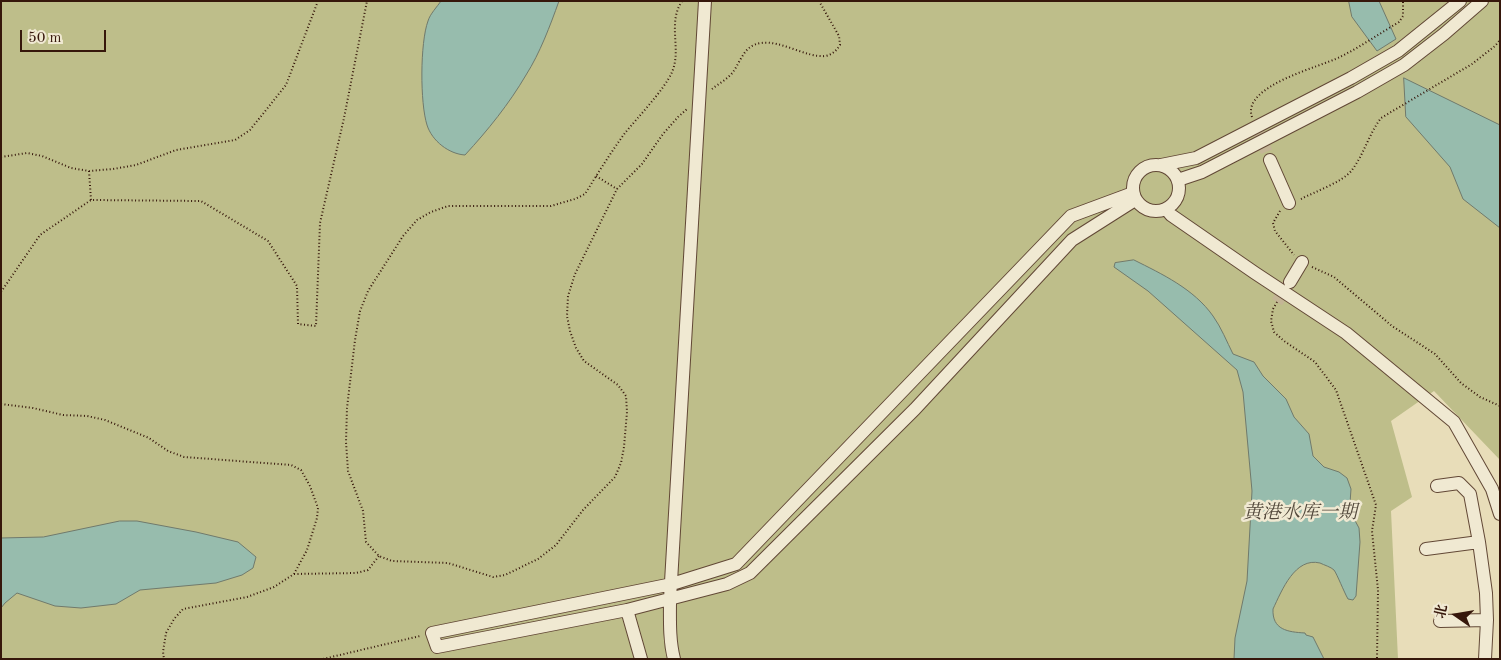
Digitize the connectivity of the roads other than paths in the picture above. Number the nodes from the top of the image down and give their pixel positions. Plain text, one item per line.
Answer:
1 (705, 1) edge
2 (1460, 1) edge
3 (1482, 1) edge
4 (1270, 160) tunnel mouth
5 (1161, 165) junction
6 (1178, 180) junction
7 (1134, 196) junction
8 (1289, 203) road end
9 (1166, 209) junction
10 (1302, 262) road end
11 (1290, 282) tunnel mouth
12 (1437, 486) dead end
13 (1500, 514) edge
14 (1479, 542) junction
15 (1426, 549) dead end
16 (672, 584) junction
17 (670, 599) junction
18 (627, 610) junction
19 (1488, 620) junction
20 (1440, 622) dead end
21 (641, 659) edge
22 (674, 659) edge
23 (1485, 659) edge

1 - 16 street
2 - 5 street
3 - 6 street
4 - 8 street
5 - 6 street
5 - 7 street
6 - 9 street
7 - 9 street
7 - 16 street
7 - 17 street
9 - 13 street
10 - 11 street
12 - 14 street
14 - 15 street
14 - 19 street
16 - 17 street
16 - 18 street
17 - 18 street
17 - 22 street
18 - 21 street
19 - 20 street
19 - 23 street

